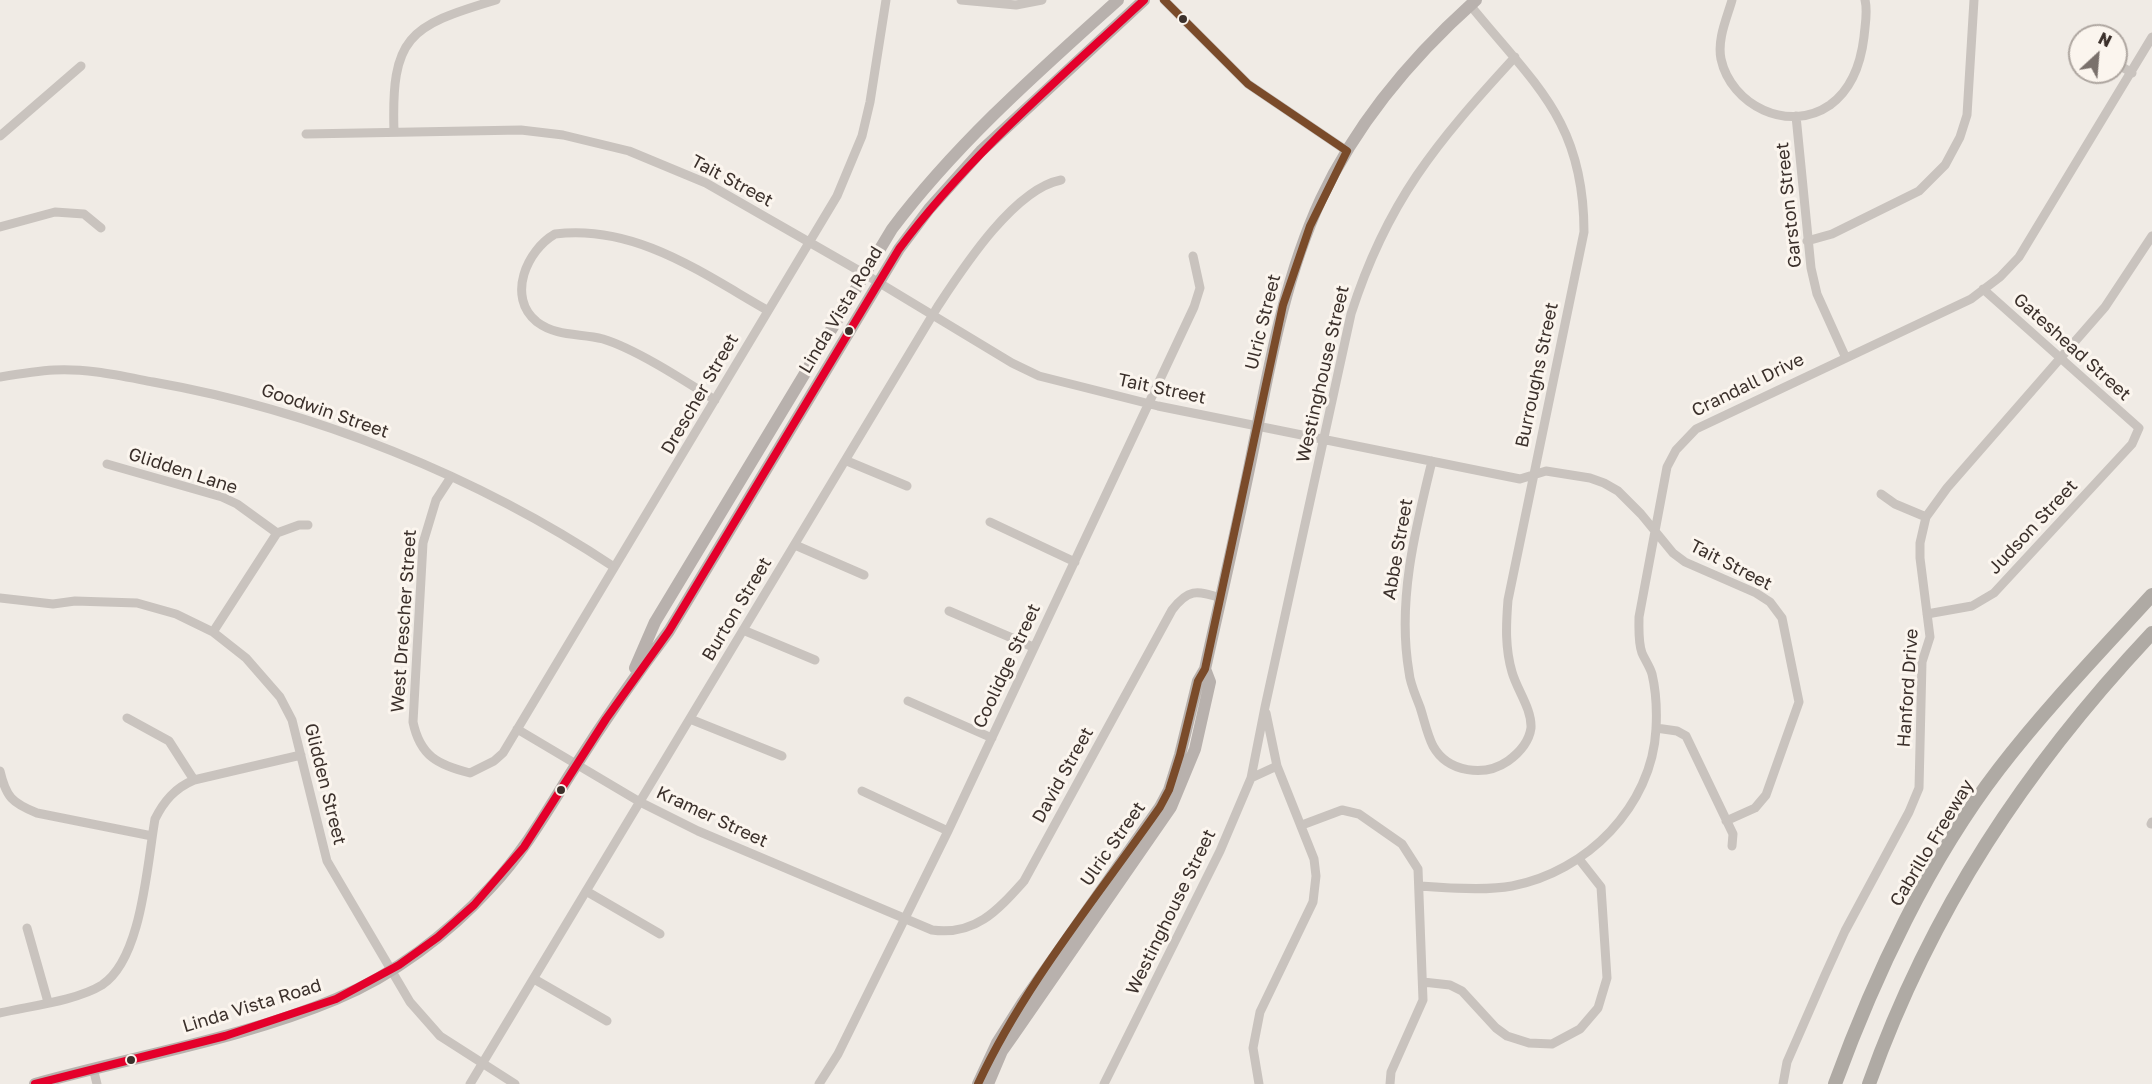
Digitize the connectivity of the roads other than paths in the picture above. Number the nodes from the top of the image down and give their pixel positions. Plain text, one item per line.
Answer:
1 (496, 0) edge
2 (886, 0) edge
3 (961, 0) edge
4 (1042, 0) edge
5 (1118, 0) edge
6 (1144, 0) edge
7 (1164, 0) edge
8 (1732, 0) edge
9 (1865, 0) edge
10 (1974, 0) edge
11 (1473, 3) edge
12 (2152, 37) edge
13 (1515, 57) junction
14 (81, 66) dead end
15 (2128, 70) edge
16 (2132, 73) junction
17 (1796, 116) junction
18 (394, 132) junction
19 (306, 134) dead end
20 (0, 136) edge
21 (1347, 151) junction
22 (1061, 180) dead end
23 (0, 226) edge
24 (100, 228) dead end
25 (2152, 236) edge
26 (809, 241) junction
27 (1807, 241) junction
28 (1193, 256) dead end
29 (863, 273) junction
30 (878, 282) junction
31 (1983, 290) junction
32 (767, 310) junction
33 (932, 315) junction
34 (1845, 356) junction
35 (2059, 359) junction
36 (0, 377) edge
37 (715, 400) junction
38 (1147, 403) junction
39 (1257, 425) junction
40 (2139, 428) joint
41 (1324, 440) junction
42 (847, 461) junction
43 (1432, 461) junction
44 (107, 464) dead end
45 (1532, 476) junction
46 (451, 477) junction
47 (907, 486) dead end
48 (1881, 494) dead end
49 (1926, 517) junction
50 (990, 522) dead end
51 (308, 525) dead end
52 (1654, 529) junction
53 (277, 533) junction
54 (795, 545) junction
55 (1075, 562) junction
56 (614, 567) junction
57 (864, 575) dead end
58 (2152, 595) edge
59 (0, 598) edge
60 (1221, 598) junction
61 (949, 611) dead end
62 (1928, 614) junction
63 (743, 630) junction
64 (213, 632) junction
65 (2152, 633) edge
66 (1033, 647) junction
67 (815, 660) dead end
68 (1205, 669) junction
69 (627, 686) junction
70 (908, 701) dead end
71 (1264, 707) junction
72 (127, 718) dead end
73 (690, 719) junction
74 (1656, 728) junction
75 (517, 729) junction
76 (992, 738) junction
77 (301, 756) junction
78 (782, 756) dead end
79 (578, 763) junction
80 (1277, 766) junction
81 (1497, 768) joint
82 (0, 771) edge
83 (474, 771) joint
84 (1251, 778) junction
85 (194, 780) junction
86 (862, 791) dead end
87 (640, 802) junction
88 (1726, 821) junction
89 (1302, 825) junction
90 (948, 831) junction
91 (152, 836) junction
92 (1731, 846) dead end
93 (1579, 859) junction
94 (1420, 886) junction
95 (586, 891) junction
96 (903, 919) junction
97 (27, 928) dead end
98 (660, 934) dead end
99 (392, 970) junction
100 (534, 979) junction
101 (1423, 982) junction
102 (48, 1002) junction
103 (0, 1013) edge
104 (607, 1021) dead end
105 (483, 1064) junction
106 (93, 1068) junction
107 (35, 1084) edge
108 (97, 1084) edge
109 (470, 1084) edge
110 (515, 1084) edge
111 (819, 1084) edge
112 (978, 1084) edge
113 (988, 1084) edge
114 (1104, 1084) edge
115 (1259, 1084) edge
116 (1390, 1084) edge
117 (1783, 1084) edge
118 (1835, 1084) edge
119 (1869, 1084) edge

1 - 18 street
2 - 26 street, Drescher Street
3 - 4 street
5 - 29 main road, Linda Vista Road
6 - 30 main road, Linda Vista Road
7 - 21 street
8 - 17 street
9 - 17 street
10 - 27 street
11 - 13 street, Burroughs Street
11 - 21 main road, Ulric Street
12 - 16 street, Crandall Drive
13 - 41 street, Westinghouse Street
13 - 45 street, Burroughs Street
14 - 20 street
15 - 16 street
16 - 31 street, Crandall Drive
17 - 27 street, Garston Street
18 - 19 street, Tait Street
18 - 26 street, Tait Street
21 - 39 main road, Ulric Street
22 - 33 street, Burton Street
23 - 24 street
25 - 35 street, Hanford Drive
26 - 29 street, Tait Street
26 - 32 street, Drescher Street
27 - 34 street, Garston Street
28 - 38 street, Coolidge Street
29 - 30 street, Tait Street
29 - 69 main road, Linda Vista Road
30 - 33 street, Tait Street
30 - 69 main road, Linda Vista Road
31 - 34 street, Crandall Drive
31 - 35 street, Gateshead Street
32 - 37 street, Drescher Street
32 - 37 street
33 - 38 street, Tait Street
33 - 42 street, Burton Street
34 - 52 street, Crandall Drive
35 - 40 street, Gateshead Street
35 - 49 street, Hanford Drive
36 - 46 street, Goodwin Street
37 - 56 street, Drescher Street
38 - 39 street, Tait Street
38 - 55 street, Coolidge Street
39 - 41 street, Tait Street
39 - 60 main road, Ulric Street
40 - 62 street, Judson Street
41 - 43 street, Tait Street
41 - 71 street, Westinghouse Street
42 - 47 street
42 - 54 street, Burton Street
43 - 45 street, Tait Street
43 - 81 street, Abbe Street
44 - 53 street, Glidden Lane
45 - 52 street, Tait Street
45 - 81 street, Burroughs Street
46 - 56 street, Goodwin Street
46 - 83 street, West Drescher Street
48 - 49 street
49 - 62 street, Hanford Drive
50 - 55 street
51 - 53 street
52 - 74 street, Crandall Drive
52 - 88 street, Tait Street
53 - 64 street
54 - 57 street
54 - 63 street, Burton Street
55 - 66 street, Coolidge Street
56 - 75 street, Drescher Street
58 - 118 highway, Cabrillo Freeway
59 - 64 street, Glidden Street
60 - 68 main road, Ulric Street
60 - 96 street, David Street
61 - 66 street
62 - 117 street, Hanford Drive
63 - 67 street
63 - 73 street, Burton Street
64 - 77 street, Glidden Street
65 - 119 highway
66 - 76 street, Coolidge Street
68 - 112 main road, Ulric Street
68 - 113 main road, Ulric Street
69 - 79 main road, Linda Vista Road
70 - 76 street
71 - 80 street
71 - 84 street, Westinghouse Street
72 - 85 street
73 - 78 street
73 - 87 street, Burton Street
74 - 88 street
74 - 93 street, Crandall Drive
75 - 79 street, Kramer Street
75 - 83 street, Drescher Street
76 - 90 street, Coolidge Street
77 - 85 street
77 - 99 street, Glidden Street
79 - 87 street, Kramer Street
79 - 99 main road, Linda Vista Road
80 - 84 street
80 - 89 street
82 - 91 street
84 - 114 street, Westinghouse Street
85 - 91 street
86 - 90 street
87 - 95 street, Burton Street
87 - 96 street, Kramer Street
88 - 92 street
89 - 94 street
89 - 115 street
90 - 96 street, Coolidge Street
91 - 102 street
93 - 94 street, Crandall Drive
93 - 101 street
94 - 101 street
95 - 98 street
95 - 100 street, Burton Street
96 - 111 street, Coolidge Street
97 - 102 street
99 - 105 street, Glidden Street
99 - 106 main road, Linda Vista Road
100 - 104 street
100 - 105 street, Burton Street
101 - 116 street
102 - 103 street
105 - 109 street, Burton Street
105 - 110 street, Glidden Street
106 - 107 main road, Linda Vista Road
106 - 108 street

